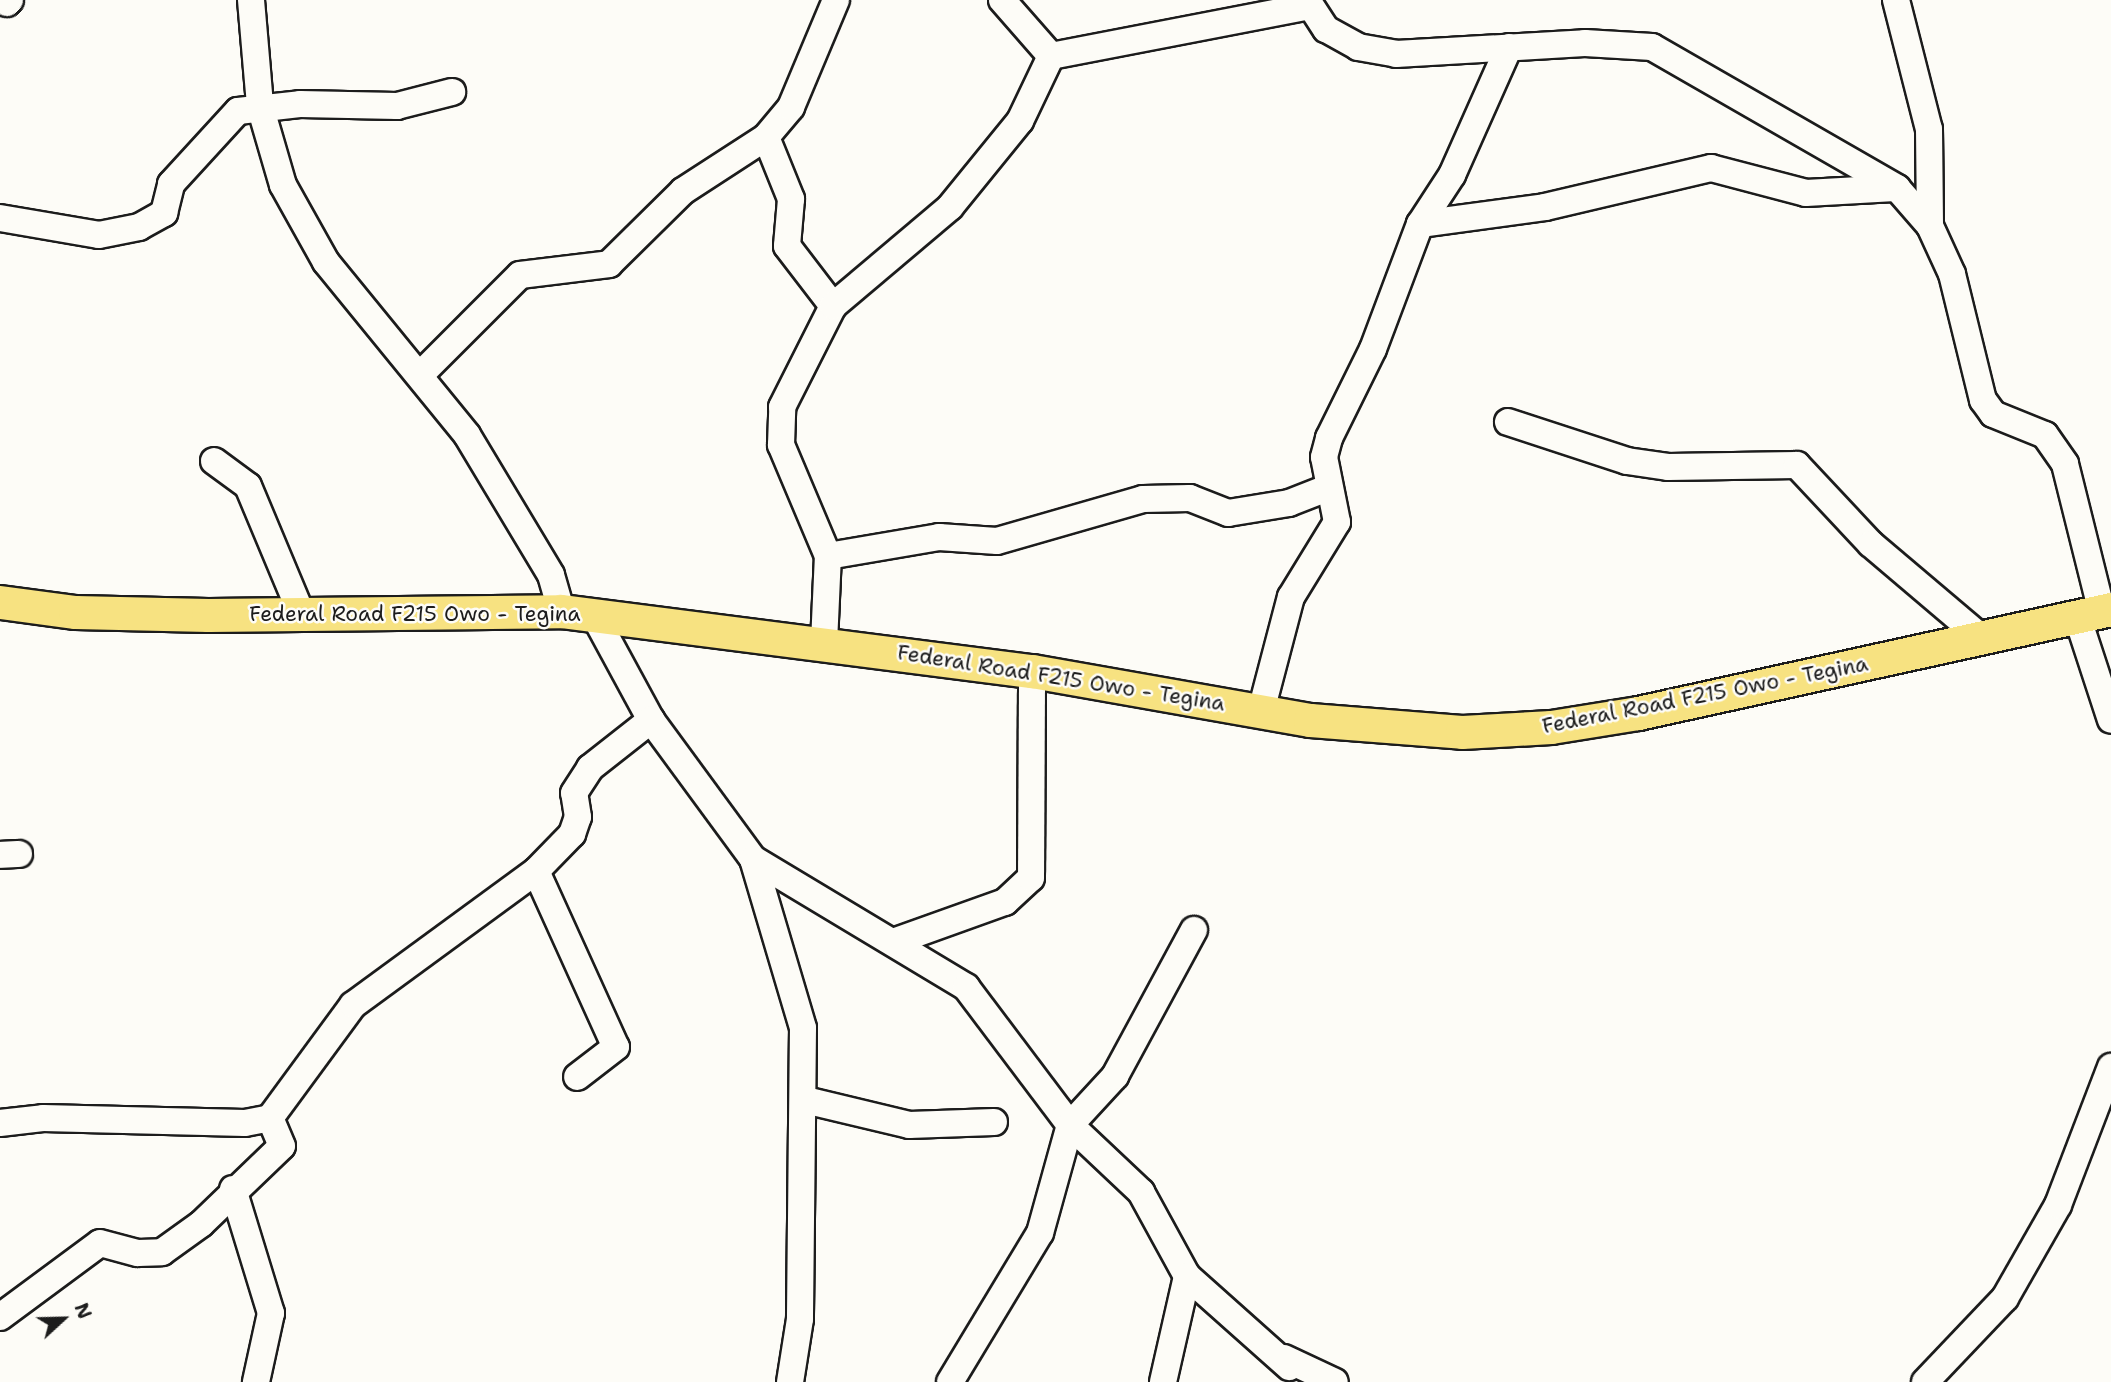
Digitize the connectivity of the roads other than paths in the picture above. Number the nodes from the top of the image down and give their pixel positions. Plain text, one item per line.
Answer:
1 (251, 0) edge
2 (835, 0) edge
3 (1002, 0) edge
4 (1896, 0) edge
5 (1308, 3) edge
6 (1509, 47) junction
7 (1051, 56) junction
8 (452, 92) dead end
9 (260, 106) junction
10 (766, 137) junction
11 (1897, 188) junction
12 (0, 218) edge
13 (1420, 224) junction
14 (1930, 226) junction
15 (833, 306) junction
16 (420, 375) junction
17 (1508, 422) dead end
18 (214, 461) dead end
19 (1327, 488) junction
20 (828, 555) junction
21 (0, 602) edge
22 (561, 611) junction
23 (301, 613) junction
24 (2097, 613) edge
25 (594, 615) junction
26 (1983, 639) junction
27 (824, 643) junction
28 (1032, 671) junction
29 (1261, 710) junction
30 (651, 720) junction
31 (2111, 720) edge
32 (753, 859) junction
33 (536, 871) junction
34 (1194, 930) dead end
35 (893, 942) junction
36 (2111, 1067) edge
37 (577, 1077) dead end
38 (805, 1100) junction
39 (270, 1118) junction
40 (994, 1122) dead end
41 (0, 1123) edge
42 (1070, 1125) junction
43 (233, 1189) junction
44 (1187, 1276) junction
45 (0, 1317) edge
46 (256, 1382) edge
47 (790, 1382) edge
48 (950, 1382) edge
49 (1163, 1382) edge
50 (1335, 1382) edge
51 (1925, 1382) edge

1 - 9 street
2 - 10 street
3 - 7 street
4 - 14 street
5 - 6 street
5 - 7 street
6 - 11 street
6 - 13 street
7 - 15 street
8 - 9 street
9 - 12 street
9 - 16 street
10 - 15 street
10 - 16 street
11 - 13 street
11 - 14 street
13 - 19 street
14 - 24 street
15 - 20 street
16 - 22 street
17 - 26 street
18 - 23 street
19 - 20 street
19 - 29 street
20 - 27 street
21 - 23 main road, Federal Road F215 Owo - Tegina
22 - 23 main road, Federal Road F215 Owo - Tegina
22 - 25 main road, Federal Road F215 Owo - Tegina
24 - 26 main road, Federal Road F215 Owo - Tegina
24 - 31 street
25 - 27 main road, Federal Road F215 Owo - Tegina
25 - 30 street
26 - 29 main road, Federal Road F215 Owo - Tegina
27 - 28 main road, Federal Road F215 Owo - Tegina
28 - 29 main road, Federal Road F215 Owo - Tegina
28 - 35 street
30 - 32 street
30 - 33 street
32 - 35 street
32 - 38 street
33 - 37 street
33 - 39 street
34 - 42 street
35 - 42 street
36 - 51 street
38 - 40 street
38 - 47 street
39 - 41 street
39 - 43 street
42 - 44 street
42 - 48 street
43 - 45 street
43 - 46 street
44 - 49 street
44 - 50 street

